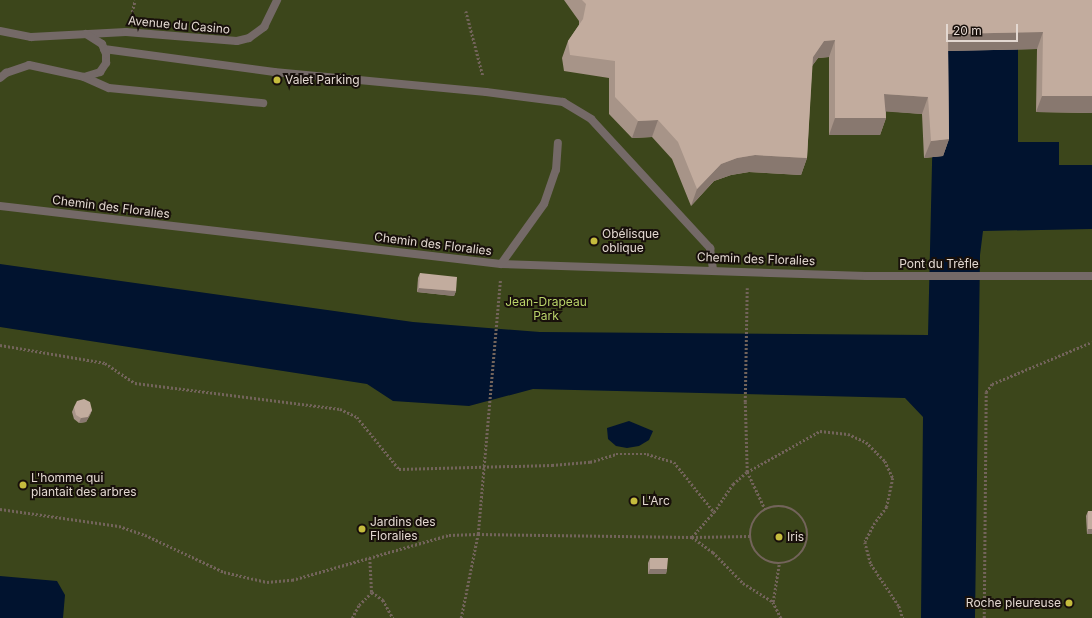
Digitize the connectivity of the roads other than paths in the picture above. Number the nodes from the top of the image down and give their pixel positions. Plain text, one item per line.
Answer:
1 (277, 0) edge
2 (0, 31) edge
3 (82, 34) junction
4 (104, 49) junction
5 (84, 77) junction
6 (0, 78) edge
7 (263, 103) dead end
8 (558, 143) dead end
9 (0, 206) edge
10 (501, 264) junction
11 (714, 269) junction
12 (866, 276) joint
13 (1092, 276) edge

1 - 3 lane, Avenue du Casino
2 - 3 lane, Avenue du Casino
3 - 4 lane
4 - 5 lane
4 - 11 lane
5 - 6 lane
5 - 7 lane
8 - 10 lane
9 - 10 lane, Chemin des Floralies
10 - 11 lane, Chemin des Floralies
11 - 12 lane, Chemin des Floralies
12 - 13 lane, Pont du Trèfle

